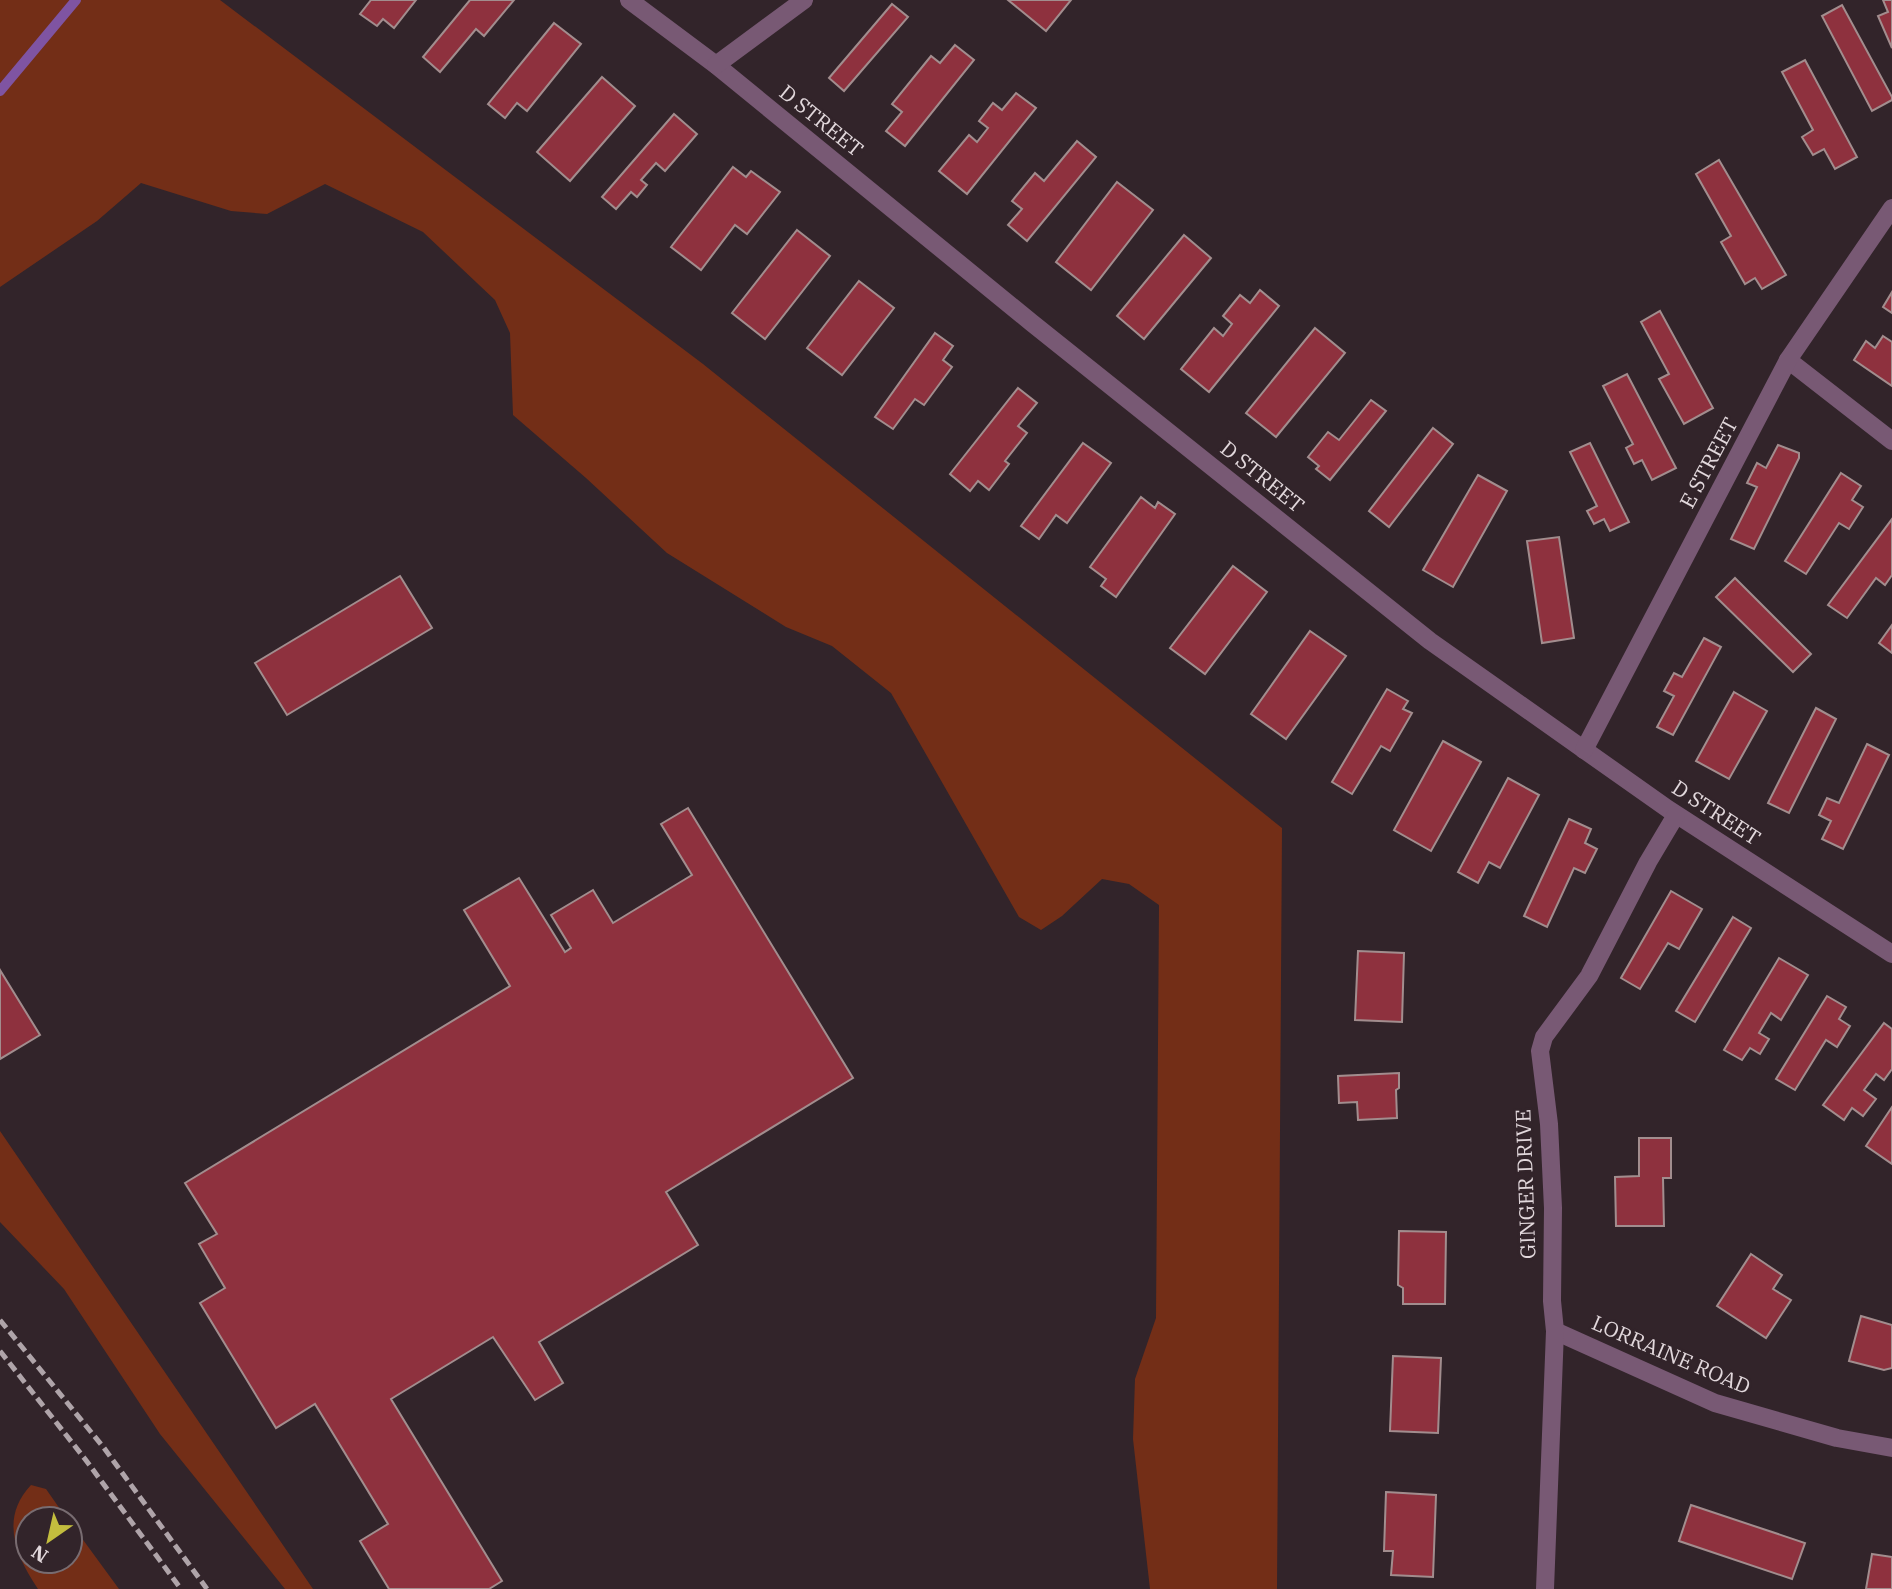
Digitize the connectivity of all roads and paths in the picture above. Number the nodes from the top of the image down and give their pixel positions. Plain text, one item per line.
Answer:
1 (629, 0) edge
2 (804, 0) edge
3 (716, 65) junction
4 (1892, 208) edge
5 (1788, 360) junction
6 (1892, 441) edge
7 (1584, 750) junction
8 (1676, 815) junction
9 (1892, 954) edge
10 (1555, 1331) junction
11 (1892, 1448) edge
12 (1545, 1589) edge

1 - 3 street, D STREET
2 - 3 street
3 - 7 street, D STREET
4 - 5 street, E STREET
5 - 6 street
5 - 7 street, E STREET
7 - 8 street, D STREET
8 - 9 street, D STREET
8 - 10 street, GINGER DRIVE
10 - 11 street, LORRAINE ROAD
10 - 12 street, GINGER DRIVE

